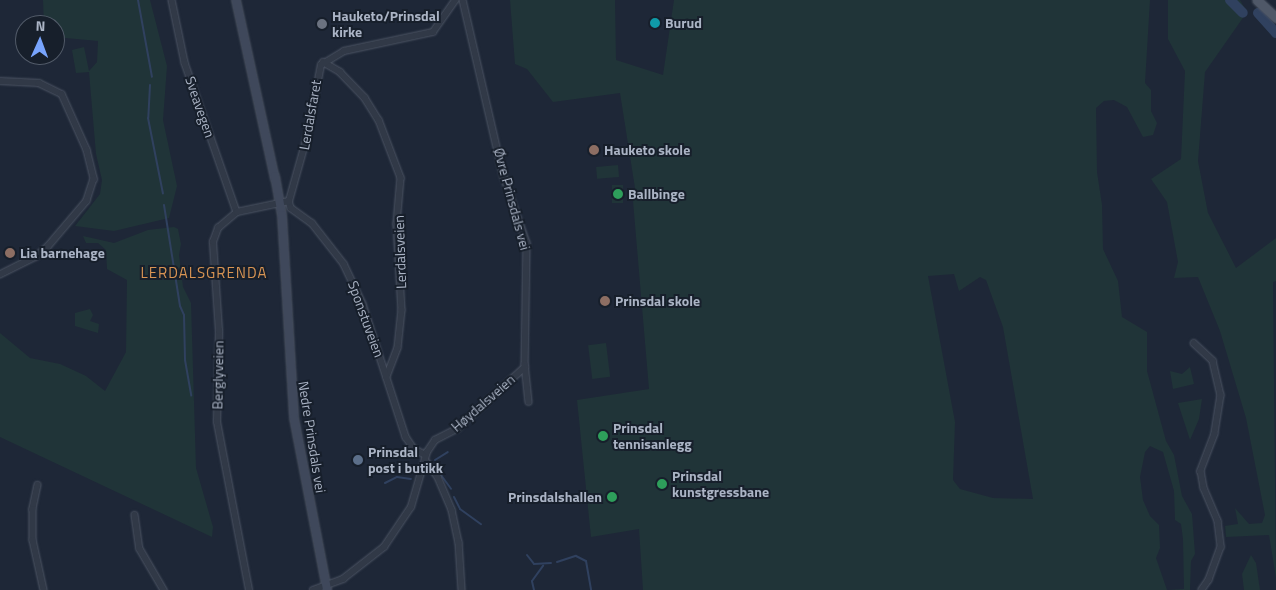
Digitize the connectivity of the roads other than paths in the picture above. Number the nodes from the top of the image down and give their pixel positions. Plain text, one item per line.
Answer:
1 (172, 0) edge
2 (236, 0) edge
3 (455, 0) edge
4 (463, 0) edge
5 (1257, 0) edge
6 (1276, 18) edge
7 (323, 62) junction
8 (0, 81) edge
9 (282, 202) junction
10 (237, 212) junction
11 (0, 274) edge
12 (1194, 344) dead end
13 (526, 367) junction
14 (387, 377) junction
15 (529, 402) dead end
16 (426, 458) junction
17 (38, 485) dead end
18 (135, 515) dead end
19 (326, 588) edge
20 (44, 590) edge
21 (164, 590) edge
22 (248, 590) edge
23 (313, 590) edge
24 (462, 590) edge
25 (1202, 590) edge

1 - 10 street, Sveavegen
2 - 9 main road, Nedre Prinsdals vei
3 - 7 street, Lerdalsfaret
4 - 13 street, Øvre Prinsdals vei
5 - 6 main road
7 - 9 street, Lerdalsfaret
7 - 14 street, Lerdalsveien
8 - 11 street
9 - 10 street, Berglyveien
9 - 14 street, Sponstuveien
9 - 19 main road, Nedre Prinsdals vei
10 - 22 street, Berglyveien
12 - 25 street
13 - 15 street, Øvre Prinsdals vei
13 - 16 street, Høydalsveien
14 - 16 street, Sponstuveien
16 - 19 street, Høydalsveien
16 - 24 street, Sponstuveien
17 - 20 street
18 - 21 street
19 - 23 street, Høydalsveien

